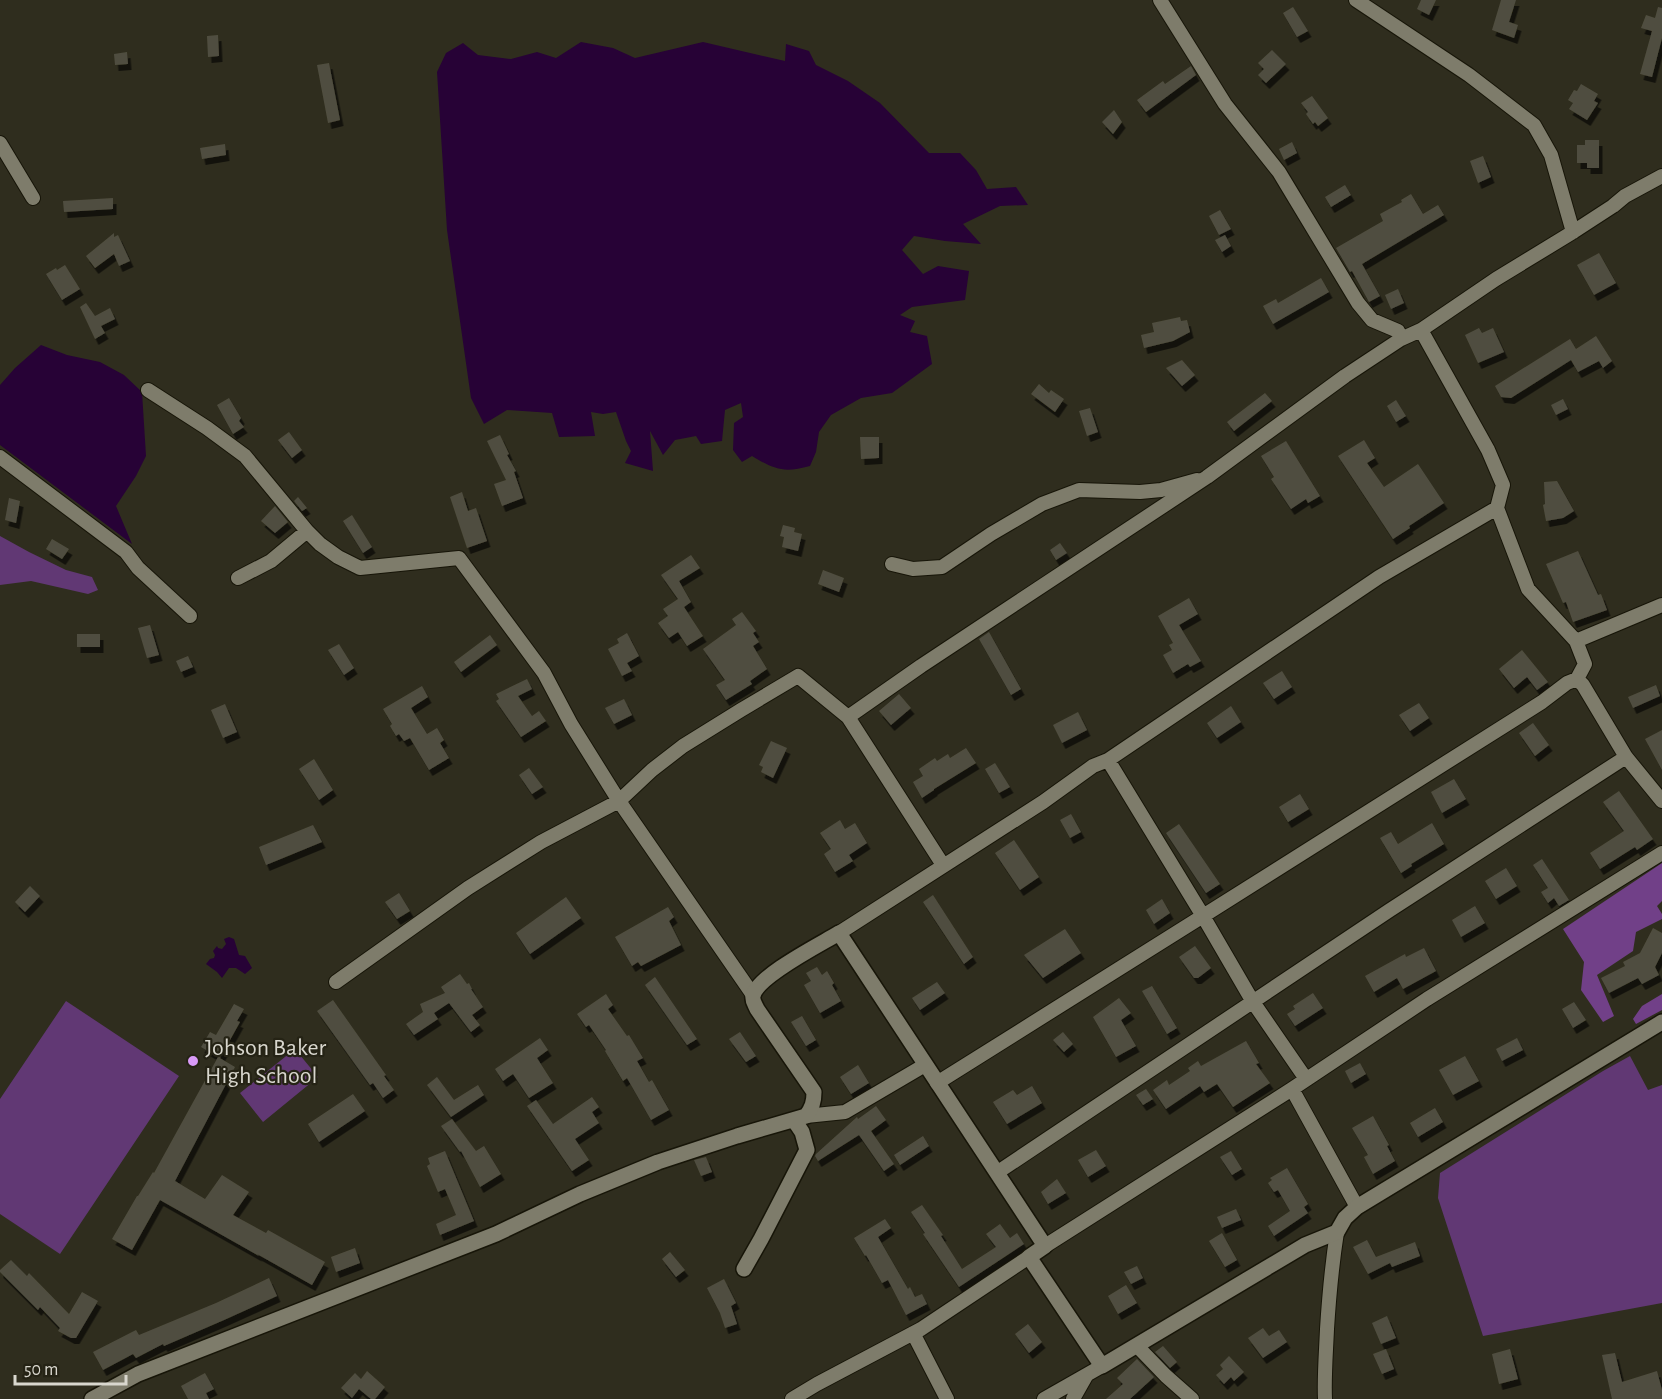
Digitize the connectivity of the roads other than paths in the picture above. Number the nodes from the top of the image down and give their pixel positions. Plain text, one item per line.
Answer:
1 (1160, 0) edge
2 (1356, 0) edge
3 (0, 143) edge
4 (1662, 176) edge
5 (33, 198) dead end
6 (1573, 232) junction
7 (1421, 330) junction
8 (1401, 339) junction
9 (148, 390) dead end
10 (0, 457) edge
11 (1208, 477) junction
12 (1497, 508) junction
13 (307, 531) junction
14 (892, 564) dead end
15 (238, 578) dead end
16 (1662, 606) edge
17 (190, 616) dead end
18 (1576, 641) junction
19 (1577, 679) junction
20 (848, 717) junction
21 (1626, 757) junction
22 (1108, 760) junction
23 (619, 801) junction
24 (1662, 801) edge
25 (1662, 853) edge
26 (943, 865) junction
27 (1203, 916) junction
28 (839, 933) junction
29 (336, 982) dead end
30 (753, 995) junction
31 (1253, 1002) junction
32 (1662, 1022) edge
33 (925, 1065) junction
34 (1306, 1079) junction
35 (937, 1083) junction
36 (1292, 1089) junction
37 (800, 1118) junction
38 (998, 1172) junction
39 (1358, 1206) junction
40 (1337, 1232) junction
41 (1045, 1246) junction
42 (1029, 1257) junction
43 (744, 1269) dead end
44 (913, 1333) junction
45 (1137, 1346) junction
46 (1102, 1366) junction
47 (1087, 1374) junction
48 (92, 1399) edge
49 (792, 1399) edge
50 (947, 1399) edge
51 (1044, 1399) edge
52 (1073, 1399) edge
53 (1192, 1399) edge
54 (1325, 1399) edge

1 - 8 street
2 - 6 street
3 - 5 street
4 - 6 street
6 - 7 street
7 - 8 street
7 - 12 street
8 - 11 street
9 - 13 street
10 - 17 street
11 - 14 street
11 - 20 street
12 - 18 street
12 - 22 street
13 - 15 street
13 - 23 street
16 - 18 street
18 - 19 street
19 - 21 street
19 - 27 street
20 - 23 street
20 - 26 street
21 - 24 street
21 - 31 street
22 - 26 street
22 - 27 street
23 - 29 street
23 - 30 street
25 - 34 street
26 - 28 street
27 - 31 street
27 - 35 street
28 - 30 street
28 - 33 street
30 - 37 street
31 - 34 street
31 - 38 street
32 - 39 street
33 - 35 street
33 - 37 street
34 - 36 street
35 - 38 street
36 - 39 street
36 - 41 street
37 - 43 street
37 - 48 street
38 - 41 street
39 - 40 street
40 - 45 street
40 - 54 street
41 - 42 street
42 - 44 street
42 - 46 street
44 - 49 street
44 - 50 street
45 - 46 street
45 - 53 street
46 - 47 street
47 - 51 street
47 - 52 street

